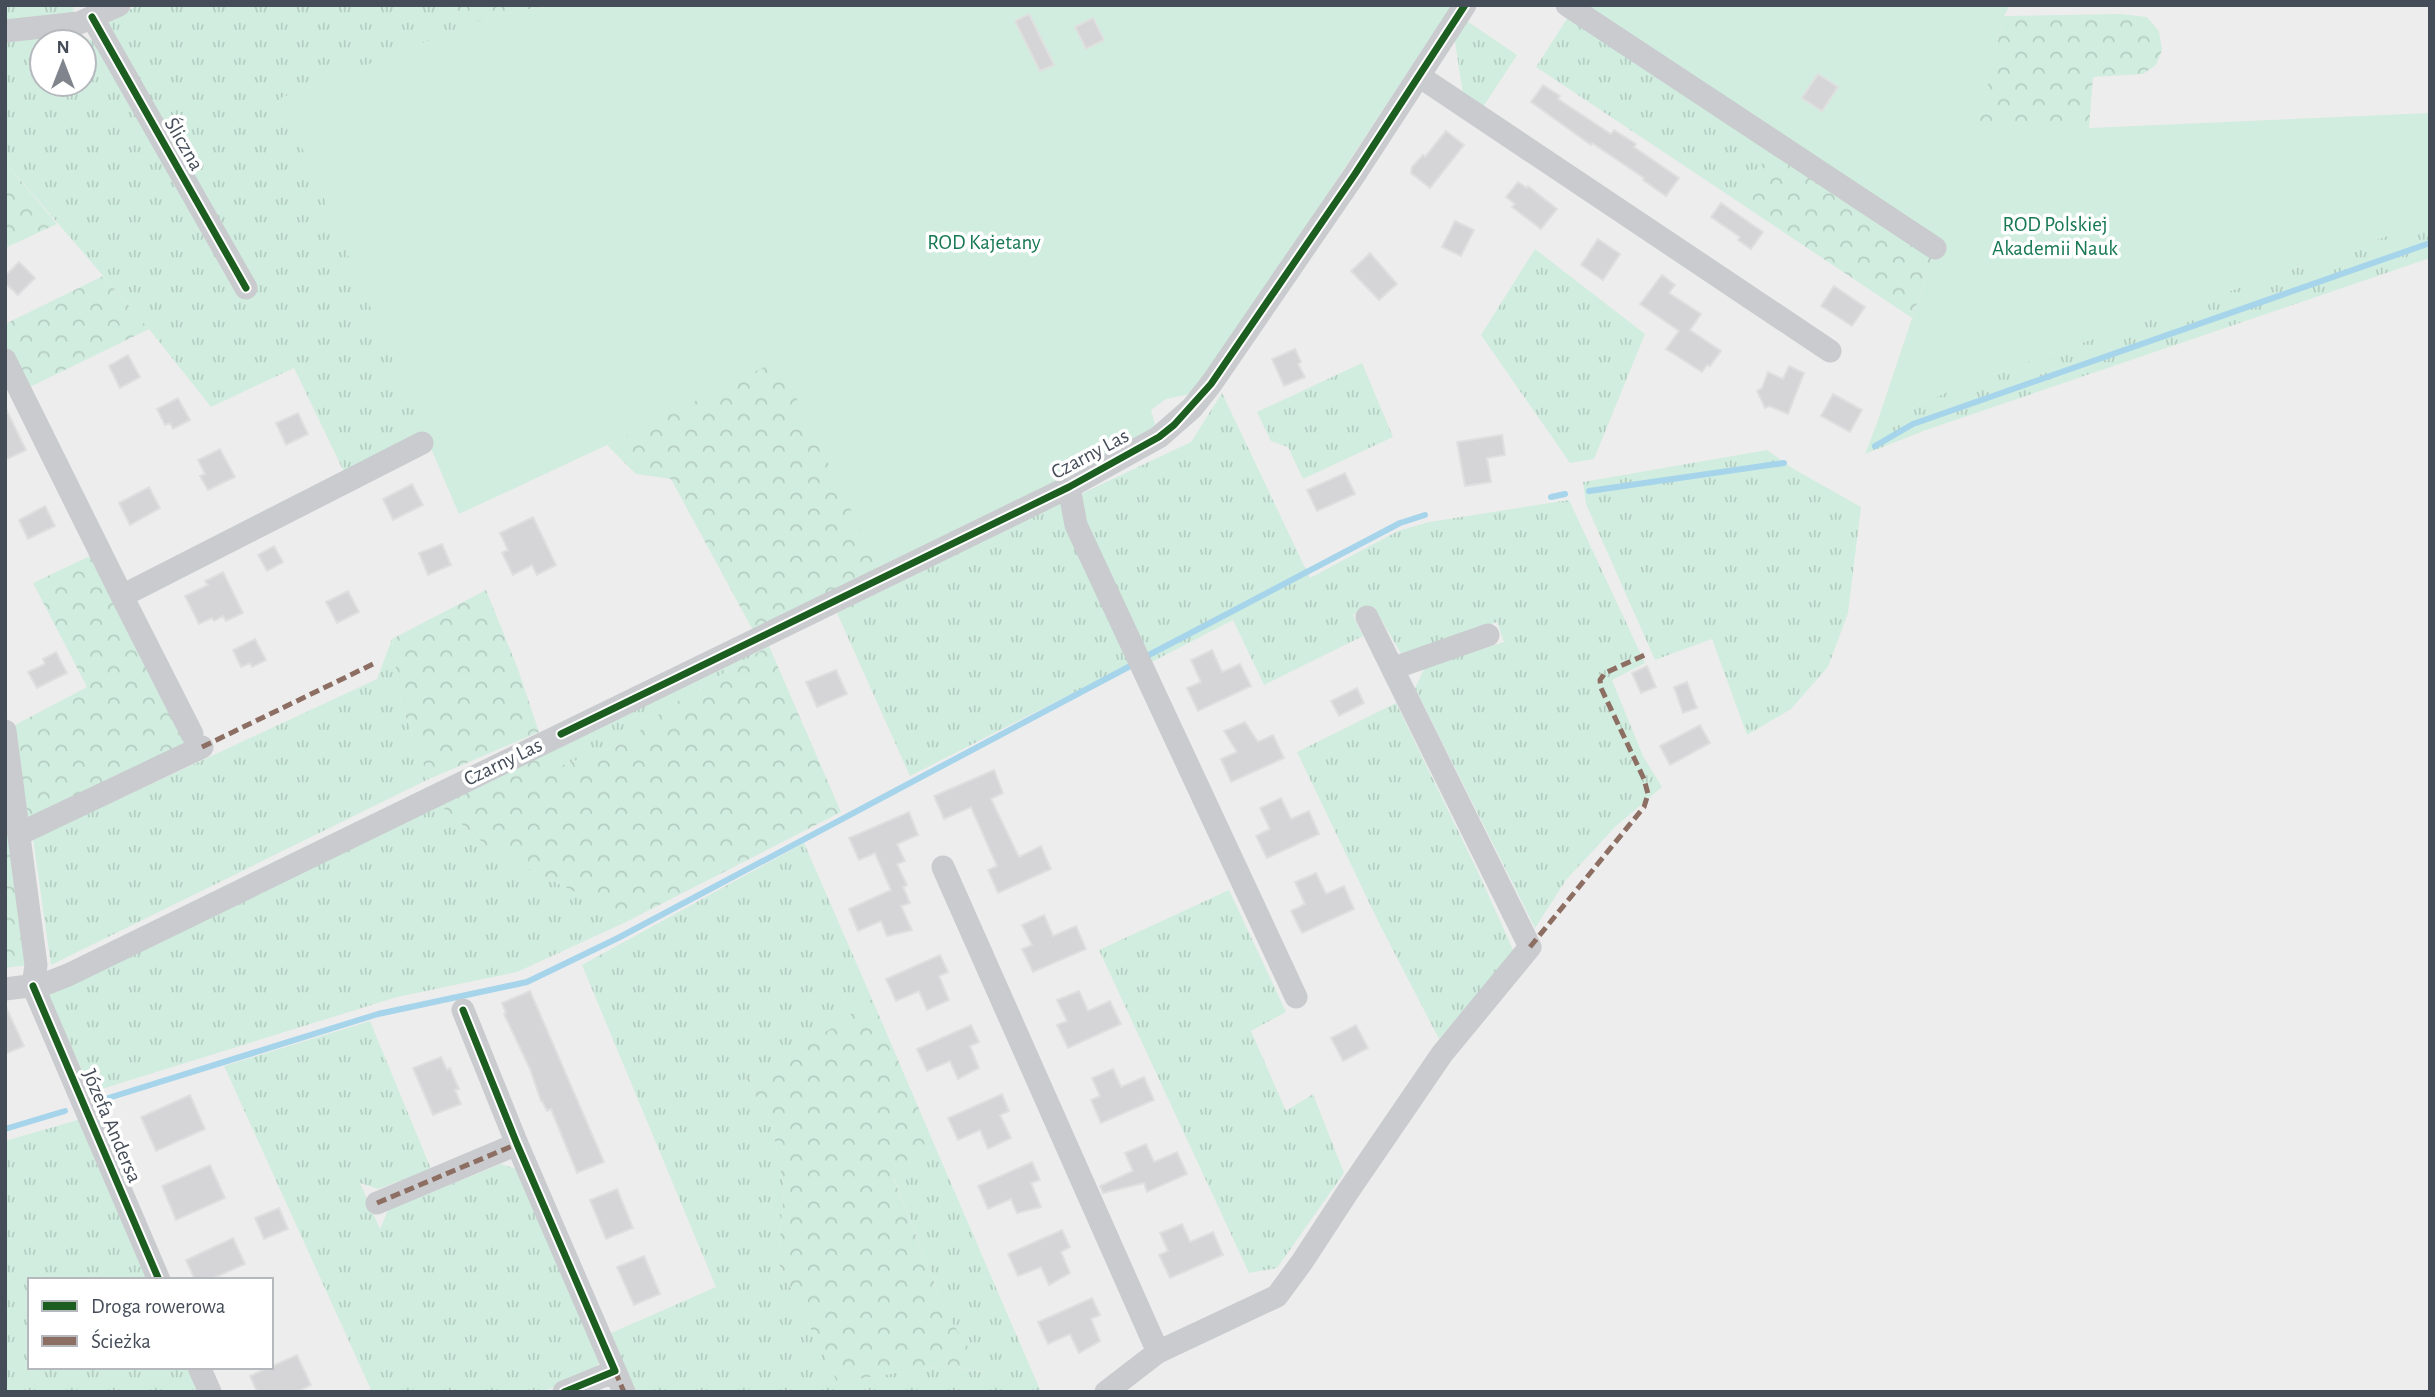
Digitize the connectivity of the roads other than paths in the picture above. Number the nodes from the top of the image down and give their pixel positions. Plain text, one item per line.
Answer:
1 (120, 5) edge
2 (1465, 5) edge
3 (1567, 5) edge
4 (92, 18) junction
5 (5, 32) edge
6 (1419, 76) junction
7 (1935, 248) dead end
8 (246, 288) dead end
9 (1830, 351) dead end
10 (5, 360) edge
11 (422, 443) dead end
12 (1069, 487) junction
13 (122, 596) junction
14 (1367, 617) dead end
15 (1488, 635) dead end
16 (1394, 668) junction
17 (5, 731) edge
18 (19, 834) junction
19 (943, 867) dead end
20 (33, 986) junction
21 (5, 989) edge
22 (1296, 997) dead end
23 (463, 1010) dead end
24 (517, 1144) junction
25 (377, 1203) dead end
26 (158, 1278) edge
27 (1158, 1352) junction
28 (200, 1369) edge
29 (620, 1381) edge
30 (210, 1392) edge
31 (564, 1392) edge
32 (1105, 1392) edge

1 - 4 street
2 - 6 street, Czarny Las
3 - 7 street
4 - 5 street
4 - 8 street, Śliczna
6 - 9 street
6 - 12 street, Czarny Las
10 - 13 street
11 - 13 street
12 - 20 street, Czarny Las
12 - 22 street
13 - 18 street
14 - 16 street
15 - 16 street
16 - 27 street
17 - 18 street
18 - 20 street
19 - 27 street
20 - 21 street, Czarny Las
20 - 26 street, Józefa Andersa
23 - 24 street
24 - 25 street
24 - 29 street
27 - 32 street
28 - 30 street
29 - 31 street

